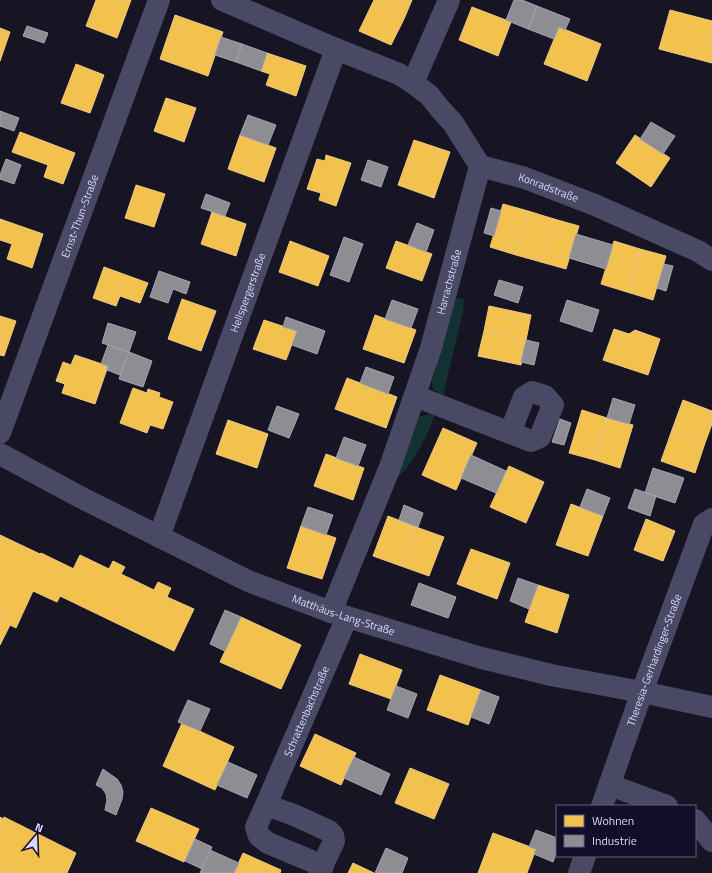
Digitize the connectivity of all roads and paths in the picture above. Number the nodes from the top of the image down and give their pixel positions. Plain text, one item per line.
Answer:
1 (159, 0) edge
2 (222, 0) edge
3 (449, 0) edge
4 (336, 49) junction
5 (413, 83) junction
6 (480, 166) junction
7 (712, 260) edge
8 (415, 396) junction
9 (0, 433) edge
10 (510, 433) dead end
11 (0, 454) edge
12 (712, 519) edge
13 (159, 537) junction
14 (339, 614) junction
15 (642, 692) junction
16 (712, 707) edge
17 (610, 785) junction
18 (266, 805) junction
19 (602, 805) edge
20 (664, 805) edge
21 (696, 821) edge
22 (712, 841) edge
23 (585, 857) edge
24 (321, 869) edge
25 (579, 873) edge

1 - 9 street, Ernst-Thun-Straße
2 - 4 street
3 - 5 street
4 - 5 street
4 - 13 street, Hellspergerstraße
5 - 6 street
6 - 7 street, Konradstraße
6 - 8 street, Harrachstraße
8 - 10 street
8 - 14 street, Harrachstraße
11 - 13 street, Matthäus-Lang-Straße
12 - 15 street, Theresia-Gerhardinger-Straße
13 - 14 street, Matthäus-Lang-Straße
14 - 15 street, Matthäus-Lang-Straße
14 - 18 street, Schrattenbachstraße
15 - 16 street, Matthäus-Lang-Straße
15 - 17 street, Theresia-Gerhardinger-Straße
17 - 19 street, Theresia-Gerhardinger-Straße
17 - 20 street
18 - 24 street, Schrattenbachstraße
18 - 24 street, Schrattenbachstraße
21 - 22 street
23 - 25 street

